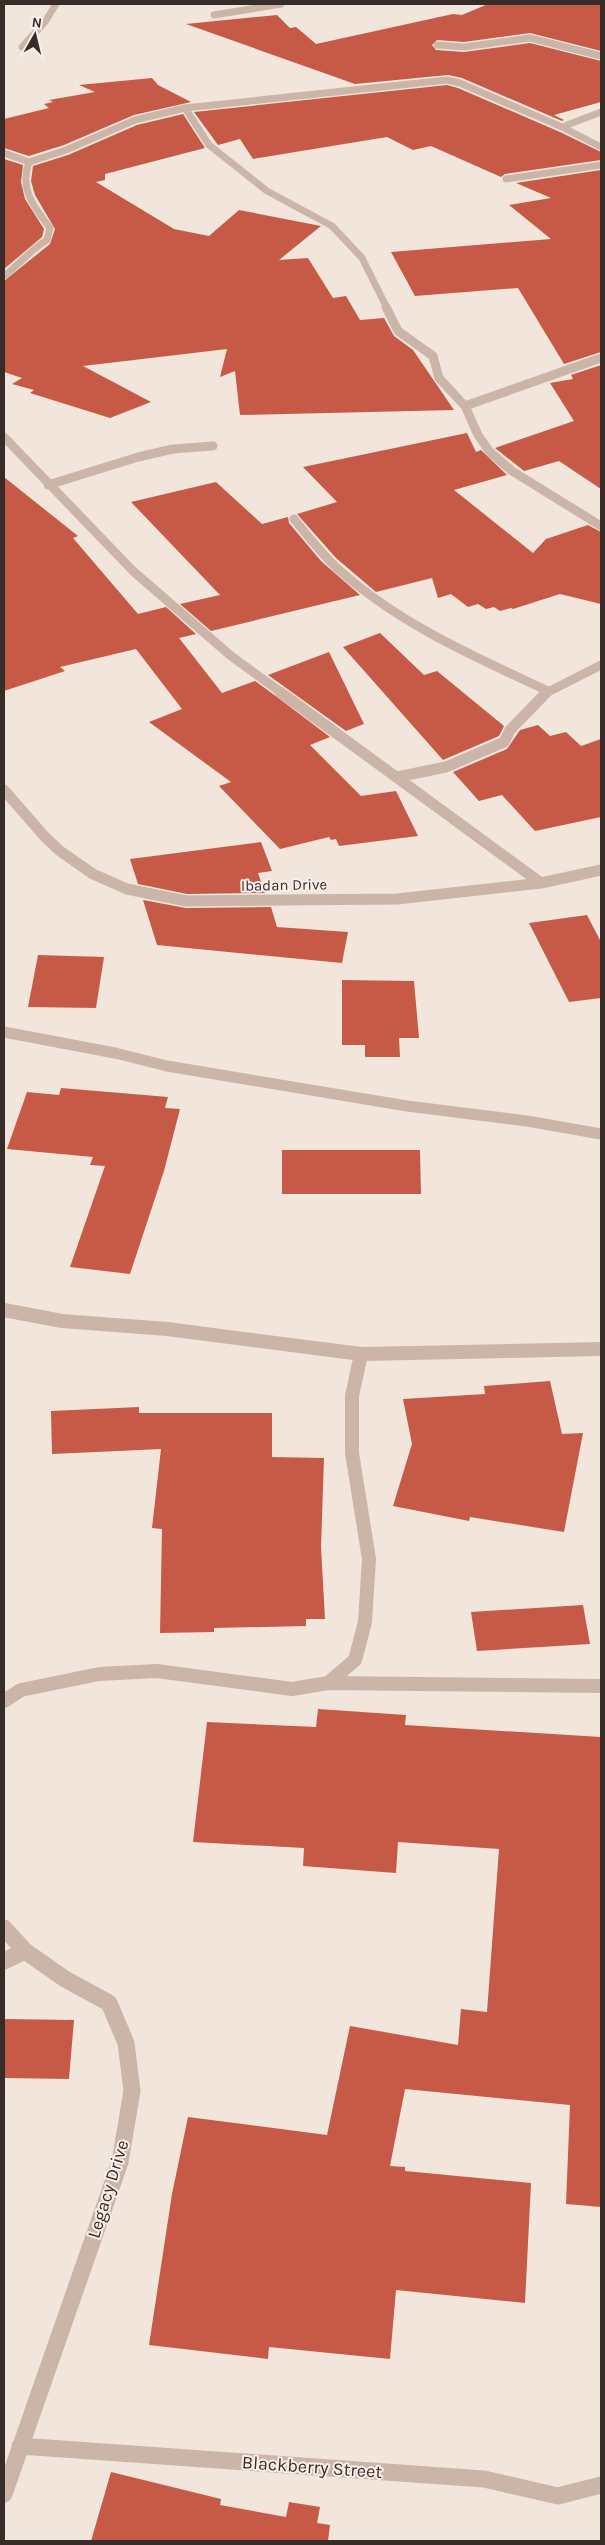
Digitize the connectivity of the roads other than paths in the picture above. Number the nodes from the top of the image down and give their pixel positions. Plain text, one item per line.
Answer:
1 (56, 4) edge
2 (281, 4) edge
3 (214, 14) dead end
4 (436, 45) dead end
5 (22, 47) dead end
6 (601, 56) edge
7 (185, 108) junction
8 (601, 112) edge
9 (562, 127) junction
10 (601, 147) edge
11 (4, 153) edge
12 (29, 162) junction
13 (601, 165) edge
14 (506, 180) dead end
15 (4, 276) edge
16 (601, 358) edge
17 (465, 406) junction
18 (4, 437) edge
19 (213, 446) dead end
20 (48, 484) junction
21 (294, 519) dead end
22 (601, 526) edge
23 (601, 665) edge
24 (548, 691) junction
25 (397, 777) junction
26 (4, 790) edge
27 (601, 870) edge
28 (541, 882) junction
29 (4, 1032) edge
30 (601, 1134) edge
31 (4, 1310) edge
32 (601, 1349) edge
33 (360, 1354) junction
34 (328, 1684) junction
35 (601, 1686) edge
36 (4, 1701) edge
37 (4, 1928) edge
38 (25, 1951) junction
39 (4, 1961) edge
40 (20, 2446) junction
41 (601, 2485) edge
42 (4, 2494) edge

1 - 5 street
2 - 3 street
4 - 6 street
7 - 9 street
7 - 12 street
7 - 17 street
8 - 9 street
9 - 10 street
11 - 12 street
12 - 15 street
13 - 14 street
16 - 17 street
17 - 22 street
18 - 20 street
19 - 20 street
20 - 25 street
21 - 24 street
23 - 24 street
24 - 25 street
25 - 28 street
26 - 28 street, Ibadan Drive
27 - 28 street, Ibadan Drive
29 - 30 street
31 - 33 street
32 - 33 street
33 - 34 street
34 - 35 street
34 - 36 street
37 - 38 street, Legacy Drive
38 - 39 street
38 - 40 street, Legacy Drive
40 - 41 street, Blackberry Street
40 - 42 street, Legacy Drive

